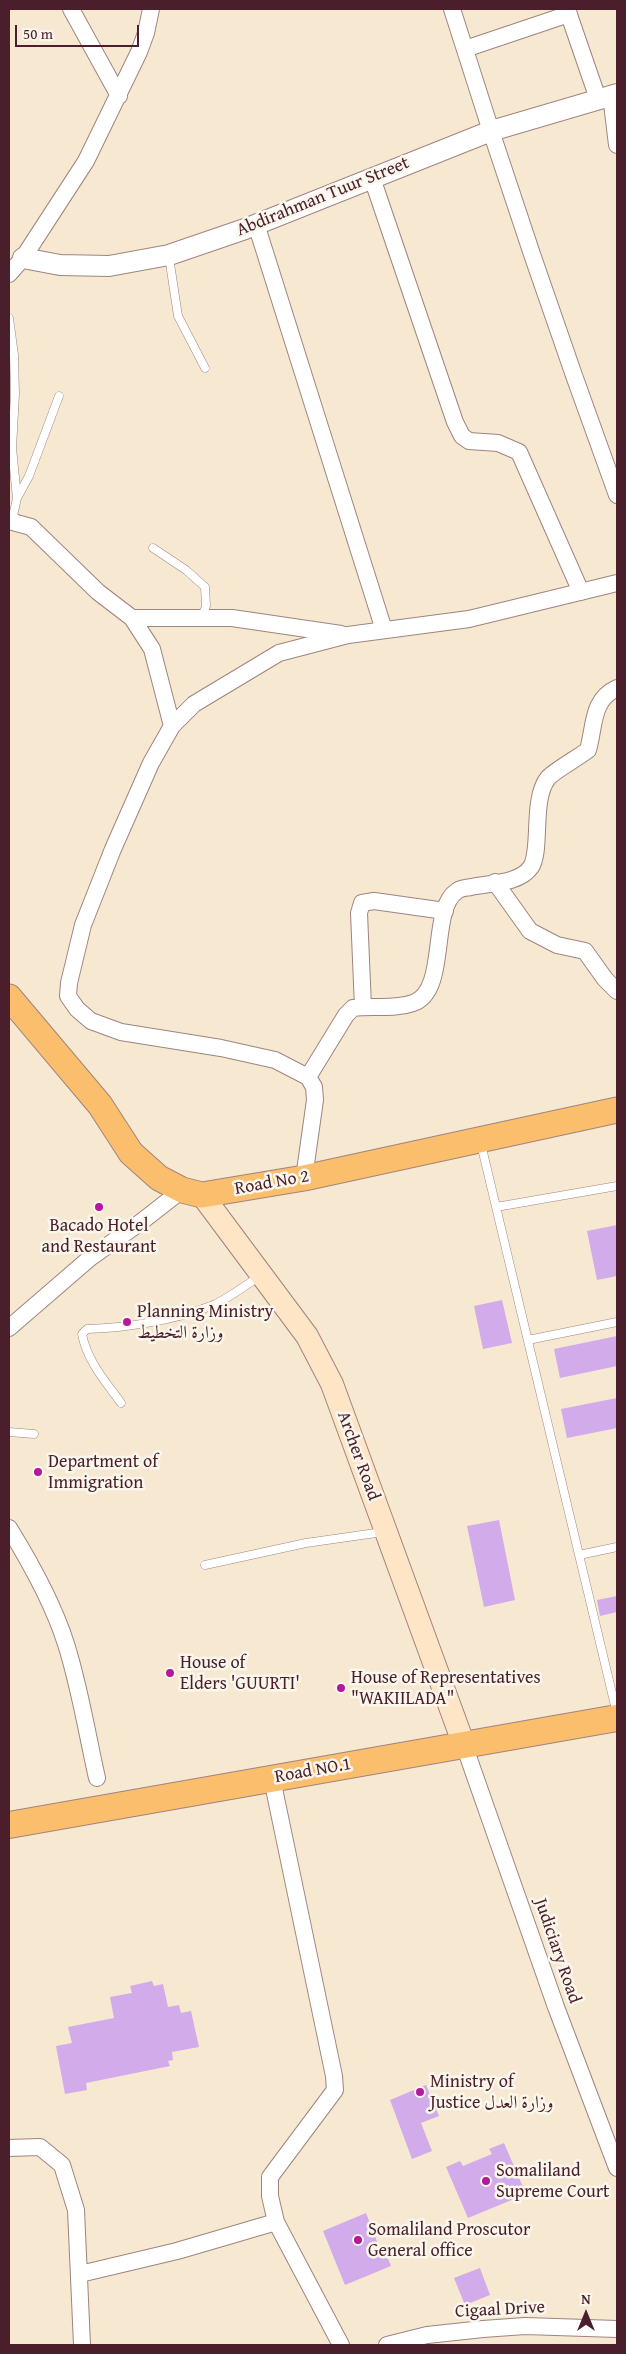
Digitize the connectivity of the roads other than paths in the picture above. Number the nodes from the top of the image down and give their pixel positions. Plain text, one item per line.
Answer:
1 (70, 9) edge
2 (151, 9) edge
3 (452, 9) edge
4 (568, 12) edge
5 (465, 49) junction
6 (119, 96) junction
7 (609, 96) edge
8 (491, 131) junction
9 (617, 145) edge
10 (372, 178) junction
11 (256, 224) junction
12 (168, 255) junction
13 (22, 258) junction
14 (9, 274) edge
15 (9, 318) edge
16 (205, 368) dead end
17 (58, 396) dead end
18 (617, 494) edge
19 (16, 498) junction
20 (11, 521) edge
21 (153, 548) dead end
22 (617, 583) edge
23 (581, 592) junction
24 (202, 617) junction
25 (132, 618) junction
26 (384, 630) junction
27 (348, 635) junction
28 (617, 688) edge
29 (172, 726) junction
30 (495, 882) junction
31 (445, 911) junction
32 (617, 991) edge
33 (9, 997) edge
34 (363, 1007) junction
35 (308, 1077) junction
36 (617, 1110) edge
37 (480, 1139) junction
38 (304, 1178) junction
39 (617, 1186) edge
40 (192, 1193) junction
41 (496, 1207) junction
42 (262, 1275) junction
43 (617, 1322) edge
44 (9, 1328) edge
45 (528, 1340) junction
46 (121, 1403) dead end
47 (9, 1432) edge
48 (34, 1434) dead end
49 (9, 1528) edge
50 (385, 1532) junction
51 (617, 1547) edge
52 (579, 1555) junction
53 (205, 1565) dead end
54 (617, 1717) edge
55 (464, 1745) junction
56 (97, 1778) dead end
57 (272, 1779) junction
58 (9, 1825) edge
59 (9, 2148) edge
60 (617, 2168) edge
61 (276, 2222) junction
62 (80, 2274) junction
63 (617, 2329) edge
64 (82, 2345) edge
65 (341, 2345) edge
66 (387, 2345) edge

1 - 6 street
2 - 6 street
3 - 5 street
4 - 5 street
4 - 7 street
5 - 8 street
6 - 13 street
7 - 8 street, Abdirahman Tuur Street
7 - 9 street
8 - 10 street, Abdirahman Tuur Street
8 - 18 street
10 - 11 street, Abdirahman Tuur Street
10 - 23 street
11 - 12 street, Abdirahman Tuur Street
11 - 26 street
12 - 13 street, Abdirahman Tuur Street
12 - 16 lane
13 - 14 street
15 - 19 lane
17 - 19 lane
19 - 20 lane
20 - 25 street
21 - 24 lane
22 - 23 street
23 - 26 street
24 - 25 street
24 - 27 street
25 - 29 street
26 - 27 street
27 - 29 street
28 - 30 street
29 - 35 street
30 - 31 street
30 - 32 street
31 - 34 street
31 - 34 street
33 - 40 main road
34 - 35 street
35 - 38 street
36 - 37 main road, Road No 2
37 - 38 main road, Road No 2
37 - 41 lane
38 - 40 main road, Road No 2
39 - 41 lane
40 - 42 main road, Archer Road
40 - 44 street
41 - 45 lane
42 - 46 lane
42 - 50 main road, Archer Road
43 - 45 lane
45 - 52 lane
47 - 48 lane
49 - 56 street
50 - 53 lane
50 - 55 main road, Archer Road
51 - 52 lane
52 - 54 lane
54 - 55 highway, Road NO.1
55 - 57 highway, Road NO.1
55 - 60 street, Judiciary Road
57 - 58 highway, Road NO.1
57 - 61 street
59 - 62 street
61 - 62 street
61 - 65 street
62 - 64 street
63 - 66 street, Cigaal Drive

